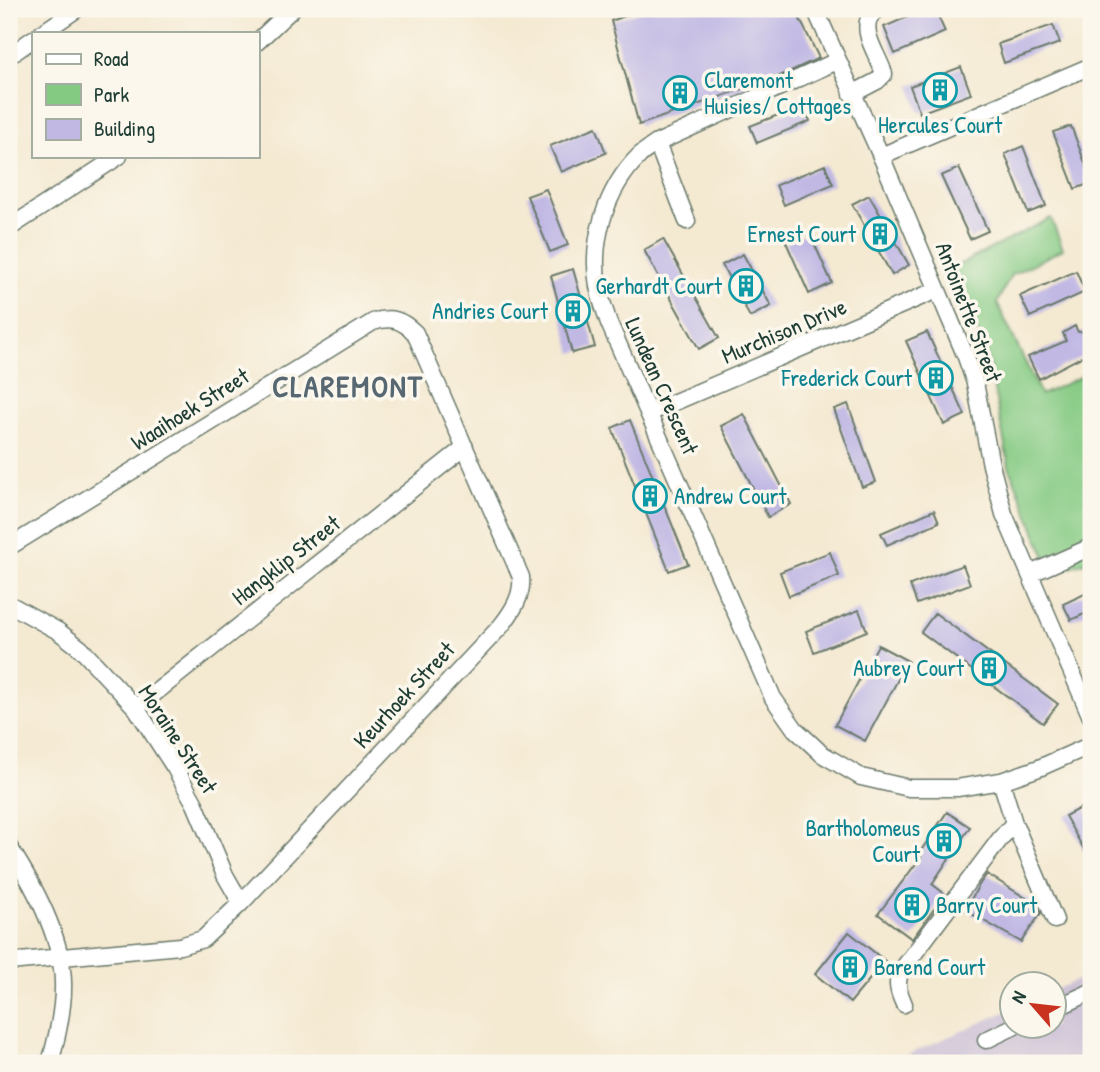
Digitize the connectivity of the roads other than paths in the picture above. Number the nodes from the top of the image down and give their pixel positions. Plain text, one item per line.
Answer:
1 (267, 9) edge
2 (292, 9) edge
3 (815, 9) edge
4 (877, 9) edge
5 (70, 11) edge
6 (279, 21) junction
7 (43, 32) edge
8 (32, 40) edge
9 (259, 40) edge
10 (9, 56) edge
11 (837, 61) junction
12 (1091, 66) edge
13 (852, 94) junction
14 (656, 143) junction
15 (881, 156) junction
16 (116, 158) edge
17 (687, 221) dead end
18 (9, 228) edge
19 (937, 290) junction
20 (397, 320) joint
21 (649, 413) junction
22 (465, 447) junction
23 (1091, 547) edge
24 (9, 548) edge
25 (1030, 574) junction
26 (9, 604) edge
27 (136, 709) junction
28 (1091, 717) edge
29 (1091, 745) edge
30 (1001, 781) junction
31 (1014, 823) junction
32 (9, 847) edge
33 (241, 903) junction
34 (1055, 920) dead end
35 (60, 958) junction
36 (9, 962) edge
37 (1091, 992) edge
38 (1068, 1003) edge
39 (904, 1004) dead end
40 (998, 1035) edge
41 (986, 1040) dead end
42 (50, 1063) edge

1 - 6 street
2 - 6 street
3 - 11 street, Antoinette Street
4 - 13 street
5 - 7 street
6 - 9 street
8 - 10 street
11 - 13 street, Antoinette Street
11 - 14 street, Lundean Crescent
12 - 15 street
13 - 15 street, Antoinette Street
14 - 17 street
14 - 21 street, Lundean Crescent
15 - 19 street, Antoinette Street
16 - 18 street
19 - 21 street, Murchison Drive
19 - 25 street, Antoinette Street
20 - 22 street, Keurhoek Street
20 - 24 street, Waaihoek Street
21 - 30 street, Lundean Crescent
22 - 27 street, Hangklip Street
22 - 33 street, Keurhoek Street
23 - 25 street
25 - 28 street, Antoinette Street
26 - 27 street, Moraine Street
27 - 33 street, Moraine Street
29 - 30 street, Lundean Crescent
30 - 31 street
31 - 34 street
31 - 39 street
32 - 35 street
33 - 35 street, Keurhoek Street
35 - 36 street, Keurhoek Street
35 - 42 street
37 - 38 street
40 - 41 street

